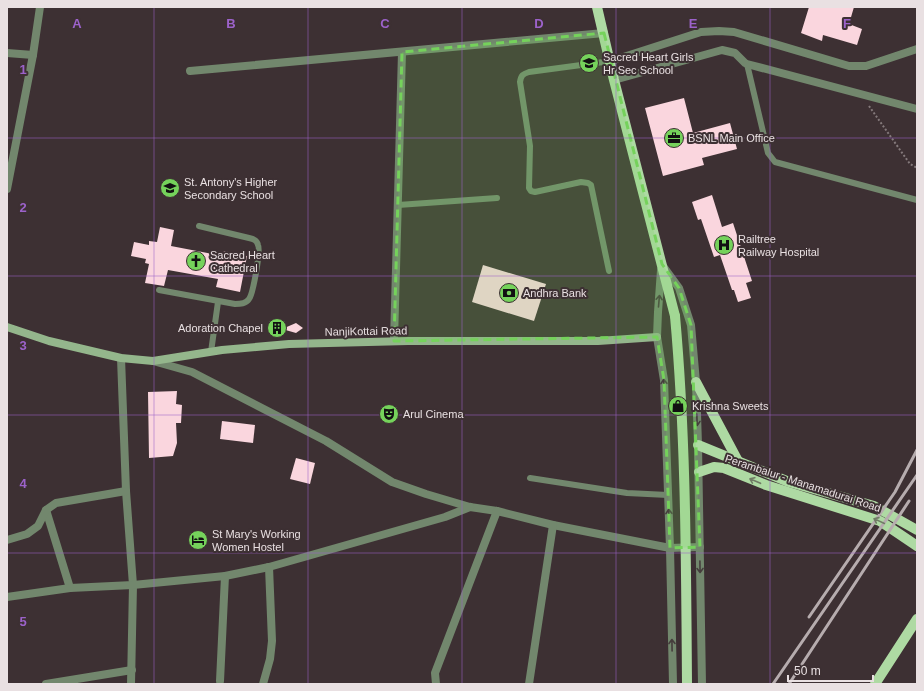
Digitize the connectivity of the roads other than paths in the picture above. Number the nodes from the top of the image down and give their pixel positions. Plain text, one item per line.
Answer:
1 (40, 7) edge
2 (597, 7) edge
3 (604, 33) junction
4 (917, 49) edge
5 (402, 52) junction
6 (7, 53) edge
7 (33, 55) junction
8 (611, 61) junction
9 (747, 64) junction
10 (190, 71) dead end
11 (614, 80) junction
12 (917, 109) edge
13 (7, 188) edge
14 (497, 198) dead end
15 (917, 200) edge
16 (398, 205) junction
17 (199, 226) dead end
18 (662, 264) junction
19 (609, 271) dead end
20 (159, 290) dead end
21 (218, 302) junction
22 (7, 327) edge
23 (657, 337) junction
24 (394, 341) junction
25 (211, 352) junction
26 (122, 358) junction
27 (152, 361) junction
28 (696, 382) junction
29 (698, 444) junction
30 (738, 461) junction
31 (699, 472) junction
32 (530, 478) dead end
33 (126, 491) junction
34 (668, 496) junction
35 (470, 507) junction
36 (46, 510) junction
37 (497, 511) junction
38 (553, 525) junction
39 (917, 530) edge
40 (7, 540) edge
41 (917, 546) edge
42 (700, 547) junction
43 (670, 548) junction
44 (269, 568) junction
45 (225, 576) junction
46 (133, 585) junction
47 (70, 588) junction
48 (7, 597) edge
49 (917, 619) edge
50 (132, 670) junction
51 (220, 681) dead end
52 (46, 684) edge
53 (131, 684) edge
54 (263, 684) edge
55 (436, 684) edge
56 (530, 684) edge
57 (673, 684) edge
58 (687, 684) edge
59 (702, 684) edge
60 (875, 684) edge

1 - 7 street
2 - 3 main road
3 - 5 street
3 - 8 main road
4 - 8 street
5 - 10 street
5 - 16 street
6 - 7 street
7 - 13 street
8 - 11 main road
8 - 19 lane
9 - 11 street
9 - 12 street
9 - 15 lane
11 - 18 main road
14 - 16 lane
16 - 24 street
17 - 21 lane
23 -> 18 street
18 - 28 street
18 - 58 main road, bridge
20 - 21 lane
21 - 25 lane
22 - 26 main road, NanjiKottai Road
23 - 24 main road, NanjiKottai Road
34 -> 23 street
24 - 25 main road, NanjiKottai Road
25 - 27 main road, NanjiKottai Road
26 - 27 main road, NanjiKottai Road
26 - 33 street
27 - 35 street
28 -> 29 street
28 - 30 main road
29 - 30 main road, Perambalur - Manamadurai Road
29 - 31 street
30 - 39 main road, Perambalur - Manamadurai Road
41 -> 31 main road, Perambalur - Manamadurai Road
31 - 42 street
32 - 34 lane
33 - 36 street
33 - 46 street
43 -> 34 street
35 - 37 street
35 - 44 street
36 - 40 street
36 - 47 street
37 - 38 street
37 - 55 street
38 - 43 street
38 - 56 street
42 - 43 street
42 -> 59 street
57 -> 43 street
44 - 45 street
44 - 54 street
45 - 46 street
45 - 51 street
46 - 47 street
46 - 50 street
47 - 48 street
49 - 60 main road
50 - 52 street
50 - 53 street

